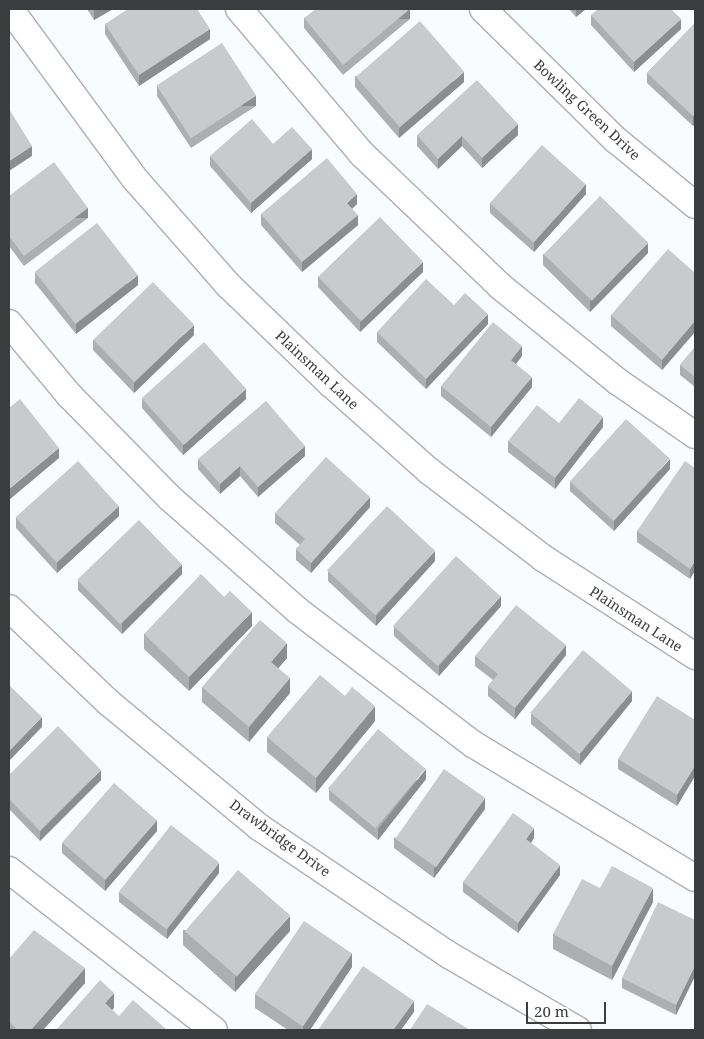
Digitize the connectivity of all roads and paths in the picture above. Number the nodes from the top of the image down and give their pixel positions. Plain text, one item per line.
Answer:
1 (10, 9) edge
2 (239, 9) edge
3 (483, 9) edge
4 (695, 205) edge
5 (9, 323) edge
6 (695, 435) edge
7 (9, 608) edge
8 (695, 656) edge
9 (9, 870) edge
10 (695, 878) edge
11 (214, 1030) edge
12 (578, 1030) edge

1 - 8 street, Plainsman Lane
2 - 6 street
3 - 4 street, Bowling Green Drive
5 - 10 street
7 - 12 street, Drawbridge Drive
9 - 11 street

